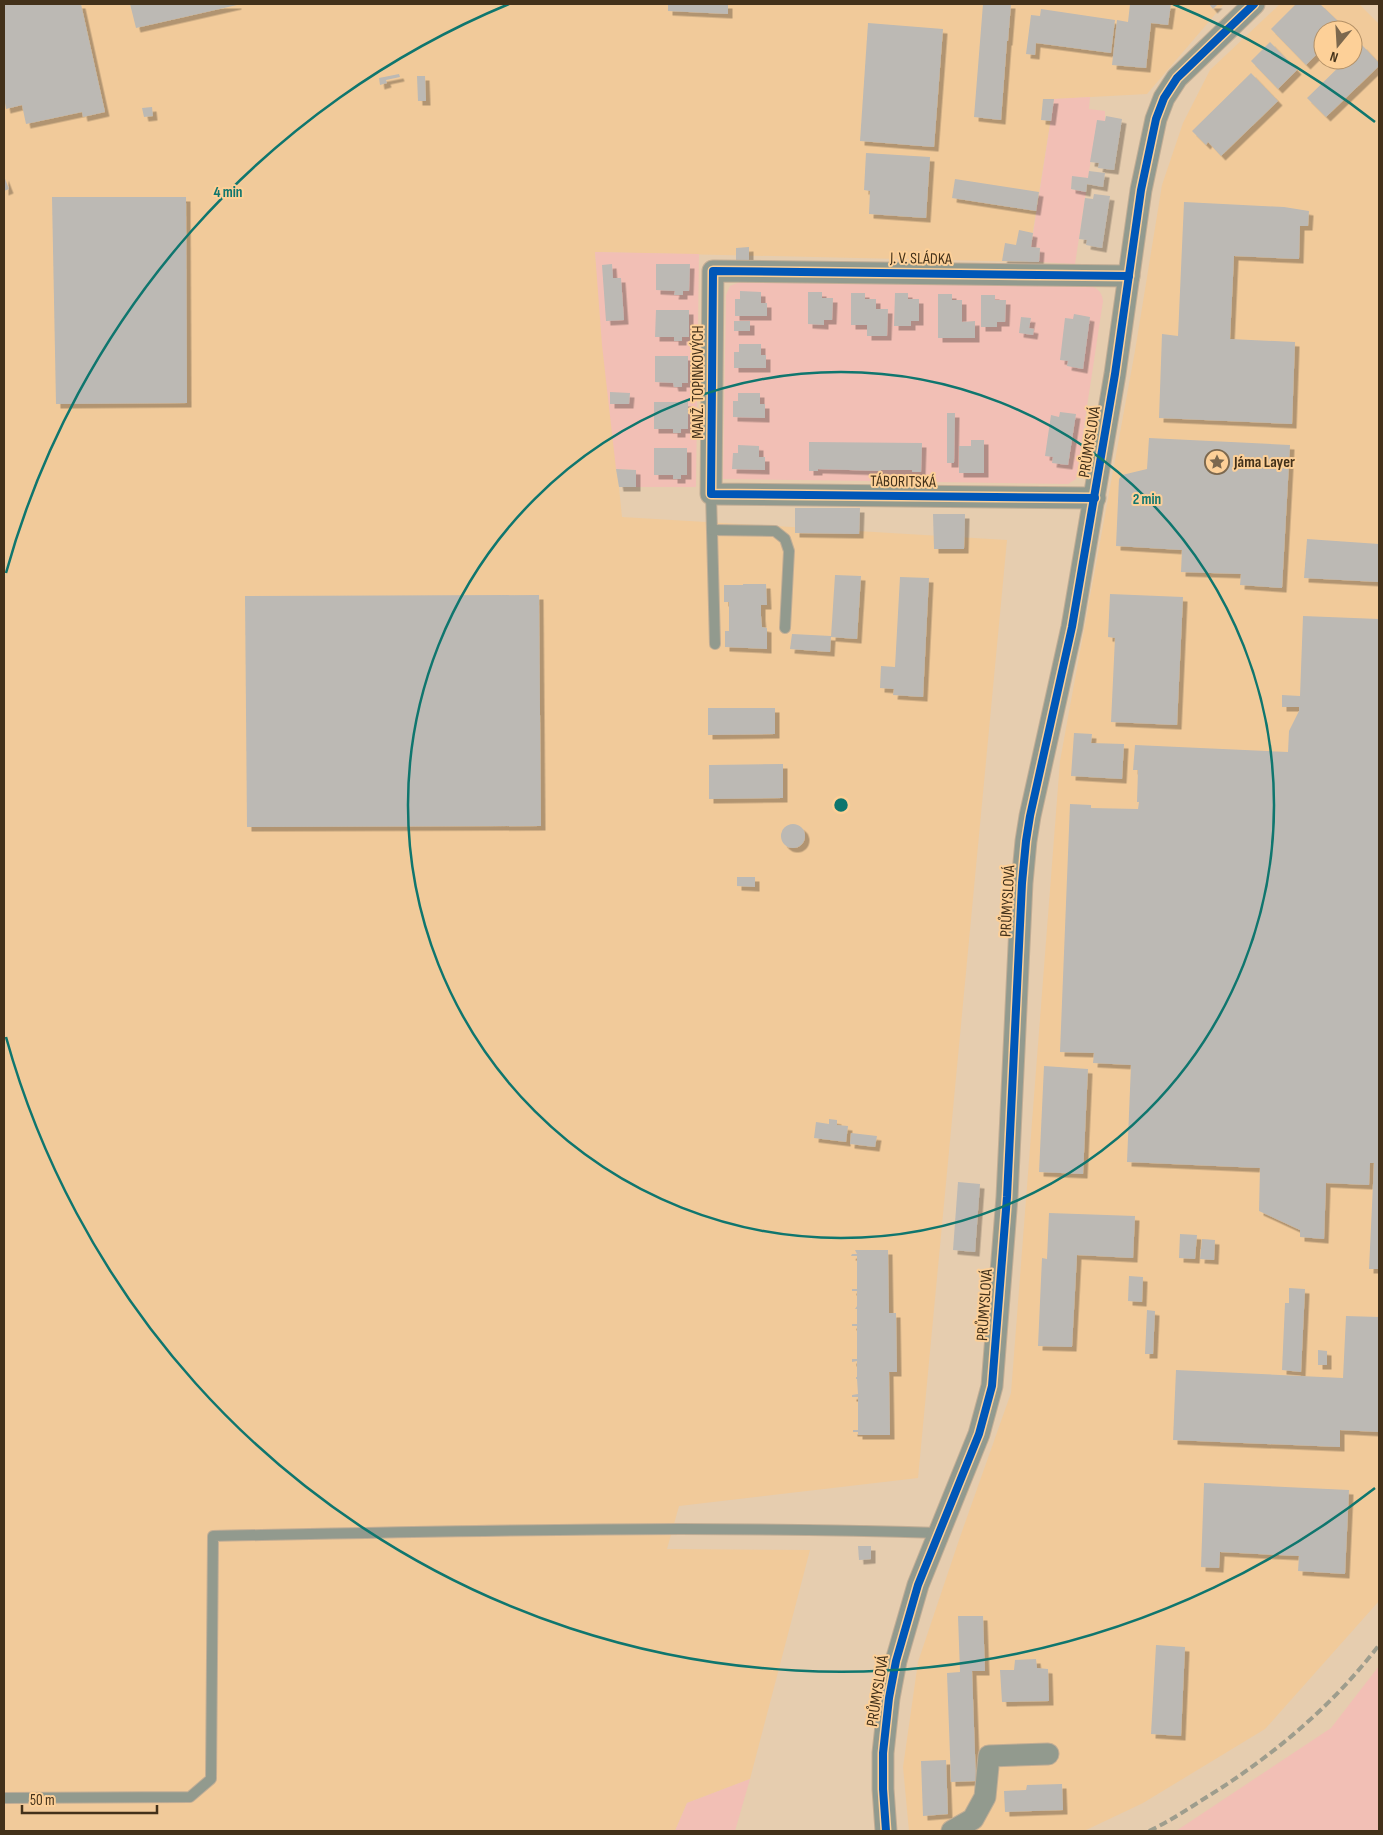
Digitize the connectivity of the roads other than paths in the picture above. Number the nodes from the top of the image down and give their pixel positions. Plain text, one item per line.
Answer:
1 (1254, 4) edge
2 (713, 271) joint
3 (1129, 276) junction
4 (712, 494) junction
5 (1095, 498) junction
6 (712, 530) junction
7 (785, 628) dead end
8 (715, 644) dead end
9 (939, 1533) junction
10 (1048, 1754) dead end
11 (4, 1798) edge
12 (886, 1831) edge
13 (952, 1831) edge

1 - 3 street, PRŮMYSLOVÁ
2 - 3 street, J. V. SLÁDKA
2 - 4 street, MANŽ. TOPINKOVÝCH
3 - 5 street, PRŮMYSLOVÁ
4 - 5 street, TÁBORITSKÁ
4 - 6 lane
5 - 9 street, PRŮMYSLOVÁ
6 - 7 lane
6 - 8 lane
9 - 11 lane
9 - 12 street, PRŮMYSLOVÁ
10 - 13 street

